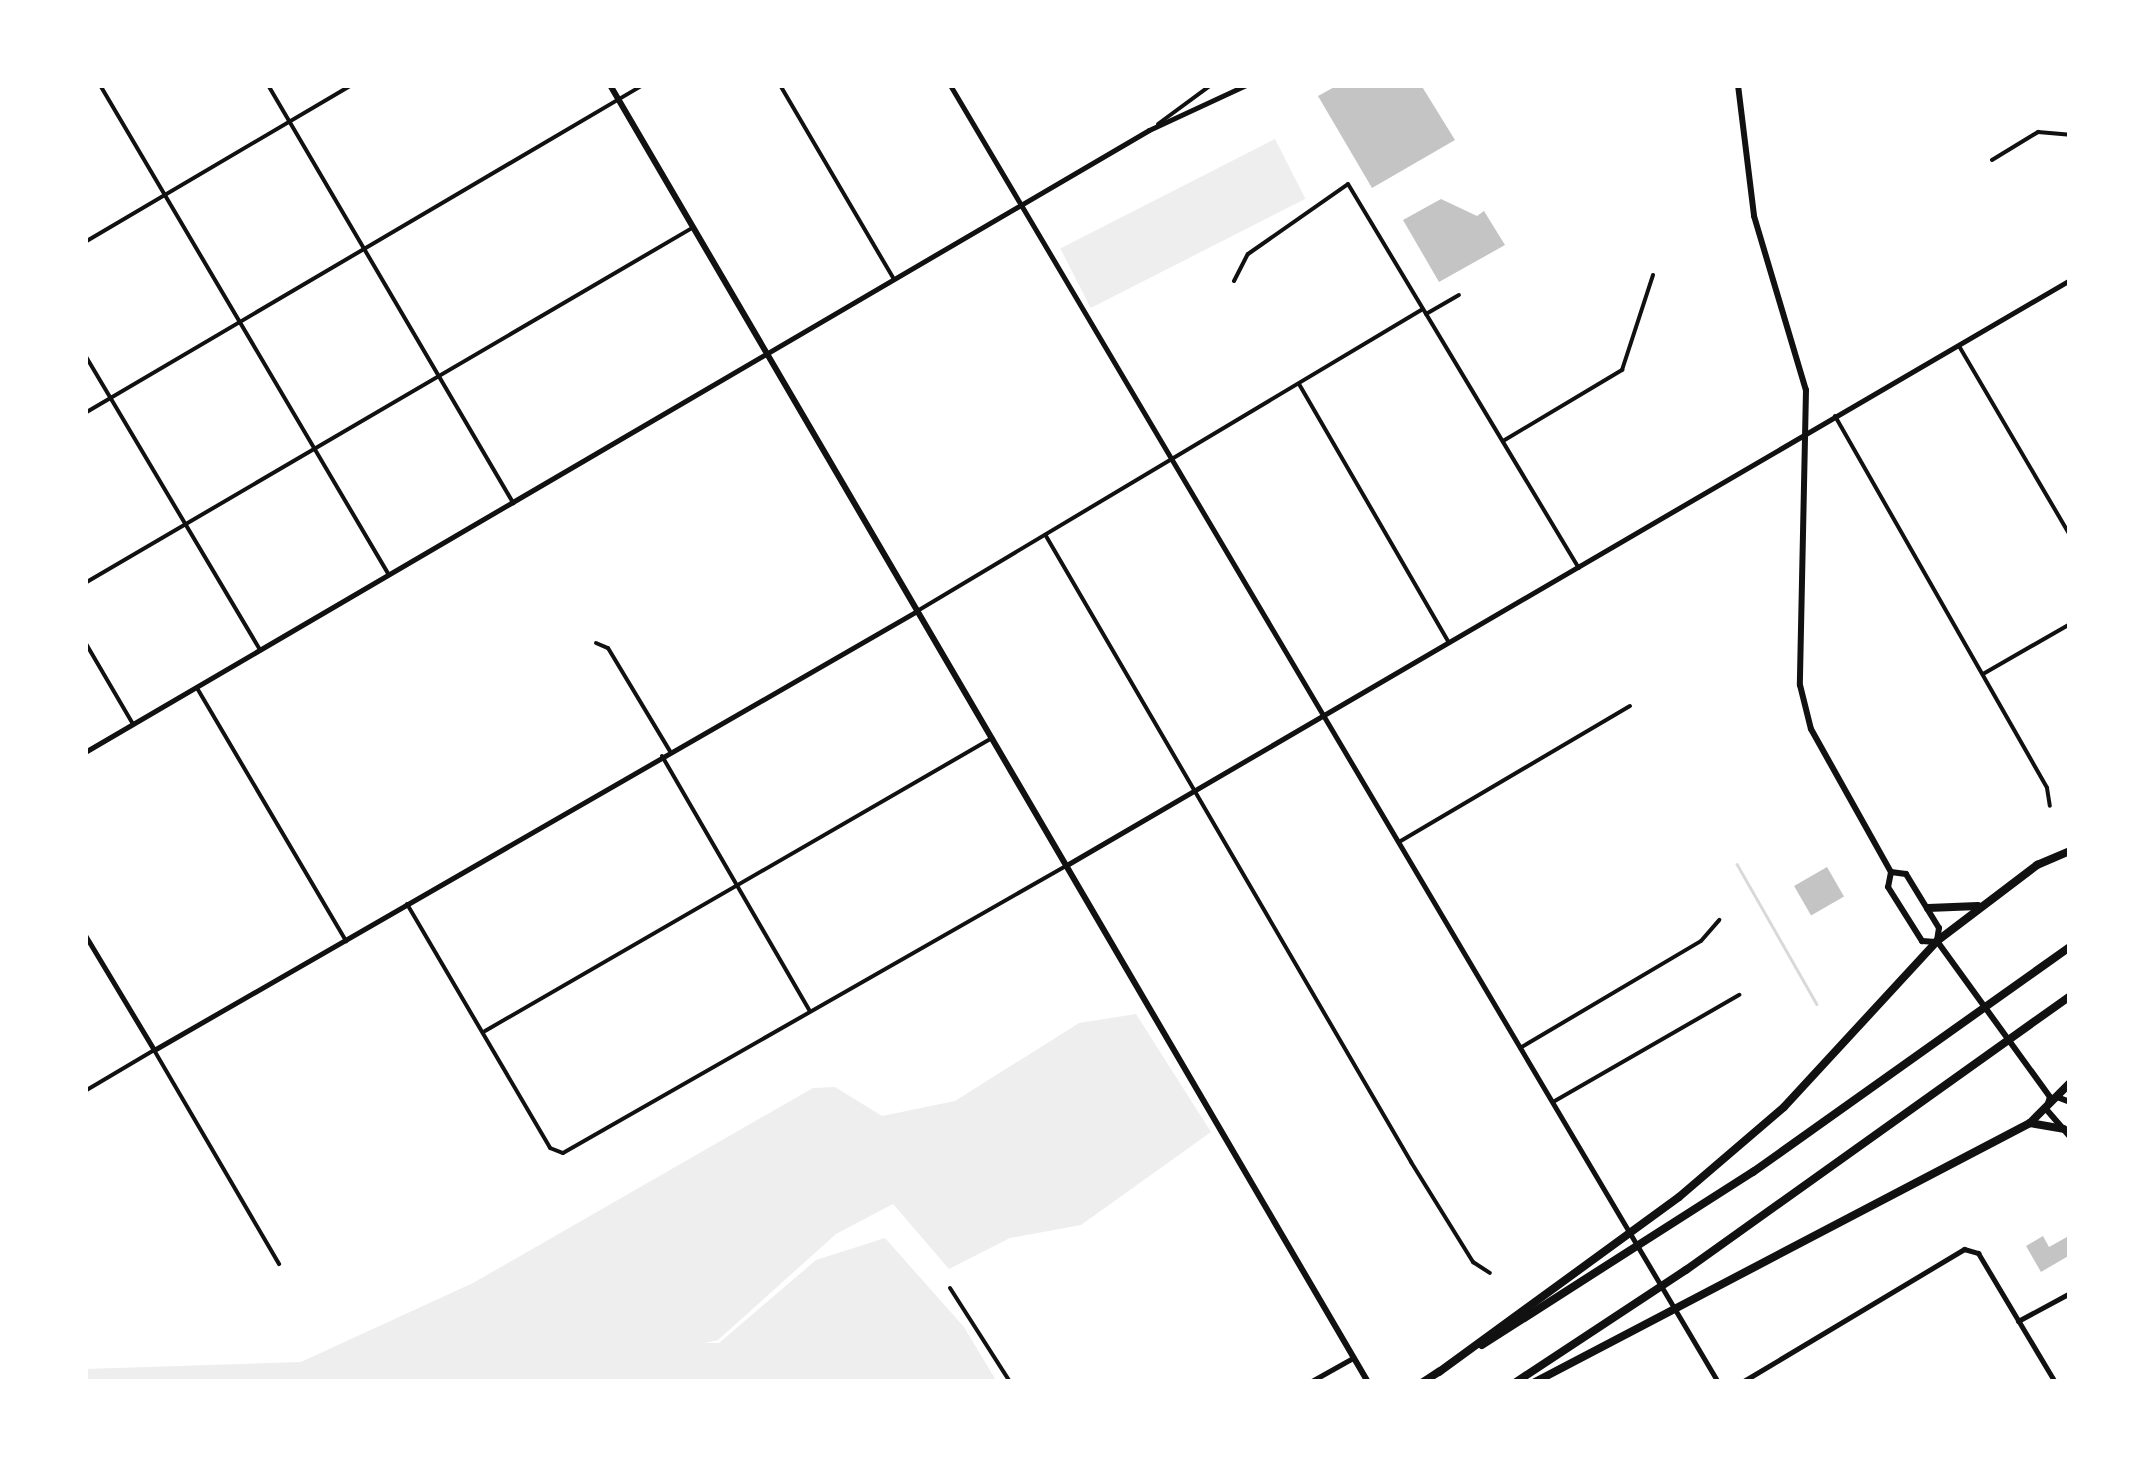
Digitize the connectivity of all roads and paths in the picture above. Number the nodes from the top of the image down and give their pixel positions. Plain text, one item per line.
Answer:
1 (100, 85) edge
2 (268, 85) edge
3 (352, 85) edge
4 (610, 85) edge
5 (642, 85) edge
6 (780, 85) edge
7 (950, 85) edge
8 (1210, 85) edge
9 (1246, 85) edge
10 (1738, 85) edge
11 (618, 99) junction
12 (289, 122) junction
13 (1149, 130) junction
14 (2070, 135) edge
15 (1992, 160) dead end
16 (164, 193) junction
17 (1021, 207) junction
18 (692, 228) junction
19 (85, 242) edge
20 (363, 248) junction
21 (1653, 275) dead end
22 (895, 280) junction
23 (2070, 280) edge
24 (1234, 281) dead end
25 (1460, 295) dead end
26 (1424, 312) junction
27 (239, 321) junction
28 (1959, 346) junction
29 (767, 354) junction
30 (85, 355) edge
31 (436, 374) junction
32 (1299, 384) junction
33 (111, 398) junction
34 (85, 414) edge
35 (1835, 416) junction
36 (1808, 433) junction
37 (1503, 441) junction
38 (313, 446) junction
39 (1172, 462) junction
40 (513, 504) junction
41 (186, 527) junction
42 (2070, 535) edge
43 (1046, 536) junction
44 (1578, 568) junction
45 (388, 574) junction
46 (85, 583) edge
47 (916, 612) junction
48 (2070, 624) edge
49 (1448, 641) junction
50 (85, 642) edge
51 (596, 643) dead end
52 (260, 650) junction
53 (1982, 674) junction
54 (197, 688) junction
55 (1630, 706) dead end
56 (1321, 717) junction
57 (134, 726) junction
58 (992, 738) junction
59 (670, 751) junction
60 (85, 752) edge
61 (662, 756) junction
62 (1194, 791) junction
63 (2050, 806) dead end
64 (1400, 842) junction
65 (2070, 851) edge
66 (1066, 866) junction
67 (1891, 872) junction
68 (737, 885) junction
69 (407, 904) junction
70 (1982, 905) junction
71 (1928, 908) junction
72 (1719, 920) dead end
73 (85, 935) edge
74 (346, 940) junction
75 (1937, 941) junction
76 (2070, 947) edge
77 (1739, 995) dead end
78 (2070, 996) edge
79 (811, 1013) junction
80 (483, 1032) junction
81 (1520, 1048) junction
82 (154, 1050) junction
83 (2070, 1083) edge
84 (85, 1090) edge
85 (2050, 1098) junction
86 (1552, 1102) junction
87 (2070, 1102) edge
88 (2030, 1123) junction
89 (2063, 1129) junction
90 (2070, 1137) edge
91 (279, 1264) dead end
92 (1490, 1274) dead end
93 (950, 1288) dead end
94 (2070, 1293) edge
95 (2018, 1321) junction
96 (1351, 1359) junction
97 (1438, 1372) junction
98 (1367, 1381) edge
99 (1010, 1382) edge
100 (1310, 1382) edge
101 (1423, 1382) edge
102 (1516, 1382) edge
103 (1535, 1382) edge
104 (1718, 1382) edge
105 (1742, 1382) edge
106 (2055, 1382) edge

1 - 16 street
2 - 12 street
3 - 12 street
4 - 11 main road
5 - 11 street
6 - 22 street
7 - 17 street
8 - 13 street
9 - 13 street
10 - 36 main road
11 - 18 main road
11 - 20 street
12 - 16 street
12 - 20 street
13 - 17 street
14 - 15 street
16 - 19 street
16 - 27 street
17 - 22 street
17 - 39 street
18 - 29 main road
18 - 31 street
20 - 27 street
20 - 31 street
21 - 37 street
22 - 29 street
23 - 28 street
24 - 26 street
25 - 26 street
26 - 32 street
26 - 37 street
27 - 33 street
27 - 38 street
28 - 35 street
28 - 42 street
29 - 40 street
29 - 47 main road
30 - 33 street
31 - 38 street
31 - 40 street
32 - 39 street
32 - 49 street
33 - 34 street
33 - 41 street
35 - 36 street
35 - 53 street
36 - 44 street
36 - 67 main road
37 - 44 street
38 - 41 street
38 - 45 street
39 - 43 street
39 - 56 street
40 - 45 street
41 - 46 street
41 - 52 street
43 - 47 street
43 - 62 street
44 - 49 street
45 - 52 street
47 - 58 main road
47 - 59 street
48 - 53 street
49 - 56 street
50 - 57 street
51 - 59 street
52 - 54 street
53 - 63 street
54 - 57 street
54 - 74 street
55 - 64 street
56 - 62 street
56 - 64 street
57 - 60 street
58 - 66 main road
58 - 68 street
59 - 61 street
61 - 68 street
61 - 69 street
62 - 66 street
62 - 92 street
64 - 81 street
65 - 70 highway
66 - 79 street
66 - 96 main road
67 - 71 main road
67 - 75 main road
68 - 79 street
68 - 80 street
69 - 74 street
69 - 80 street
70 - 71 highway
70 - 75 highway
71 - 75 main road
72 - 81 street
73 - 82 street
74 - 82 street
75 - 85 main road
75 - 97 highway
76 - 97 highway
77 - 86 street
78 - 102 highway
79 - 80 street
81 - 86 street
82 - 84 street
82 - 91 street
83 - 85 highway
85 - 87 main road
85 - 88 highway
85 - 89 main road
86 - 104 street
88 - 89 highway
88 - 103 highway
89 - 90 main road
93 - 99 street
94 - 95 street
95 - 105 street
95 - 106 street
96 - 98 main road
96 - 100 street
97 - 101 highway

